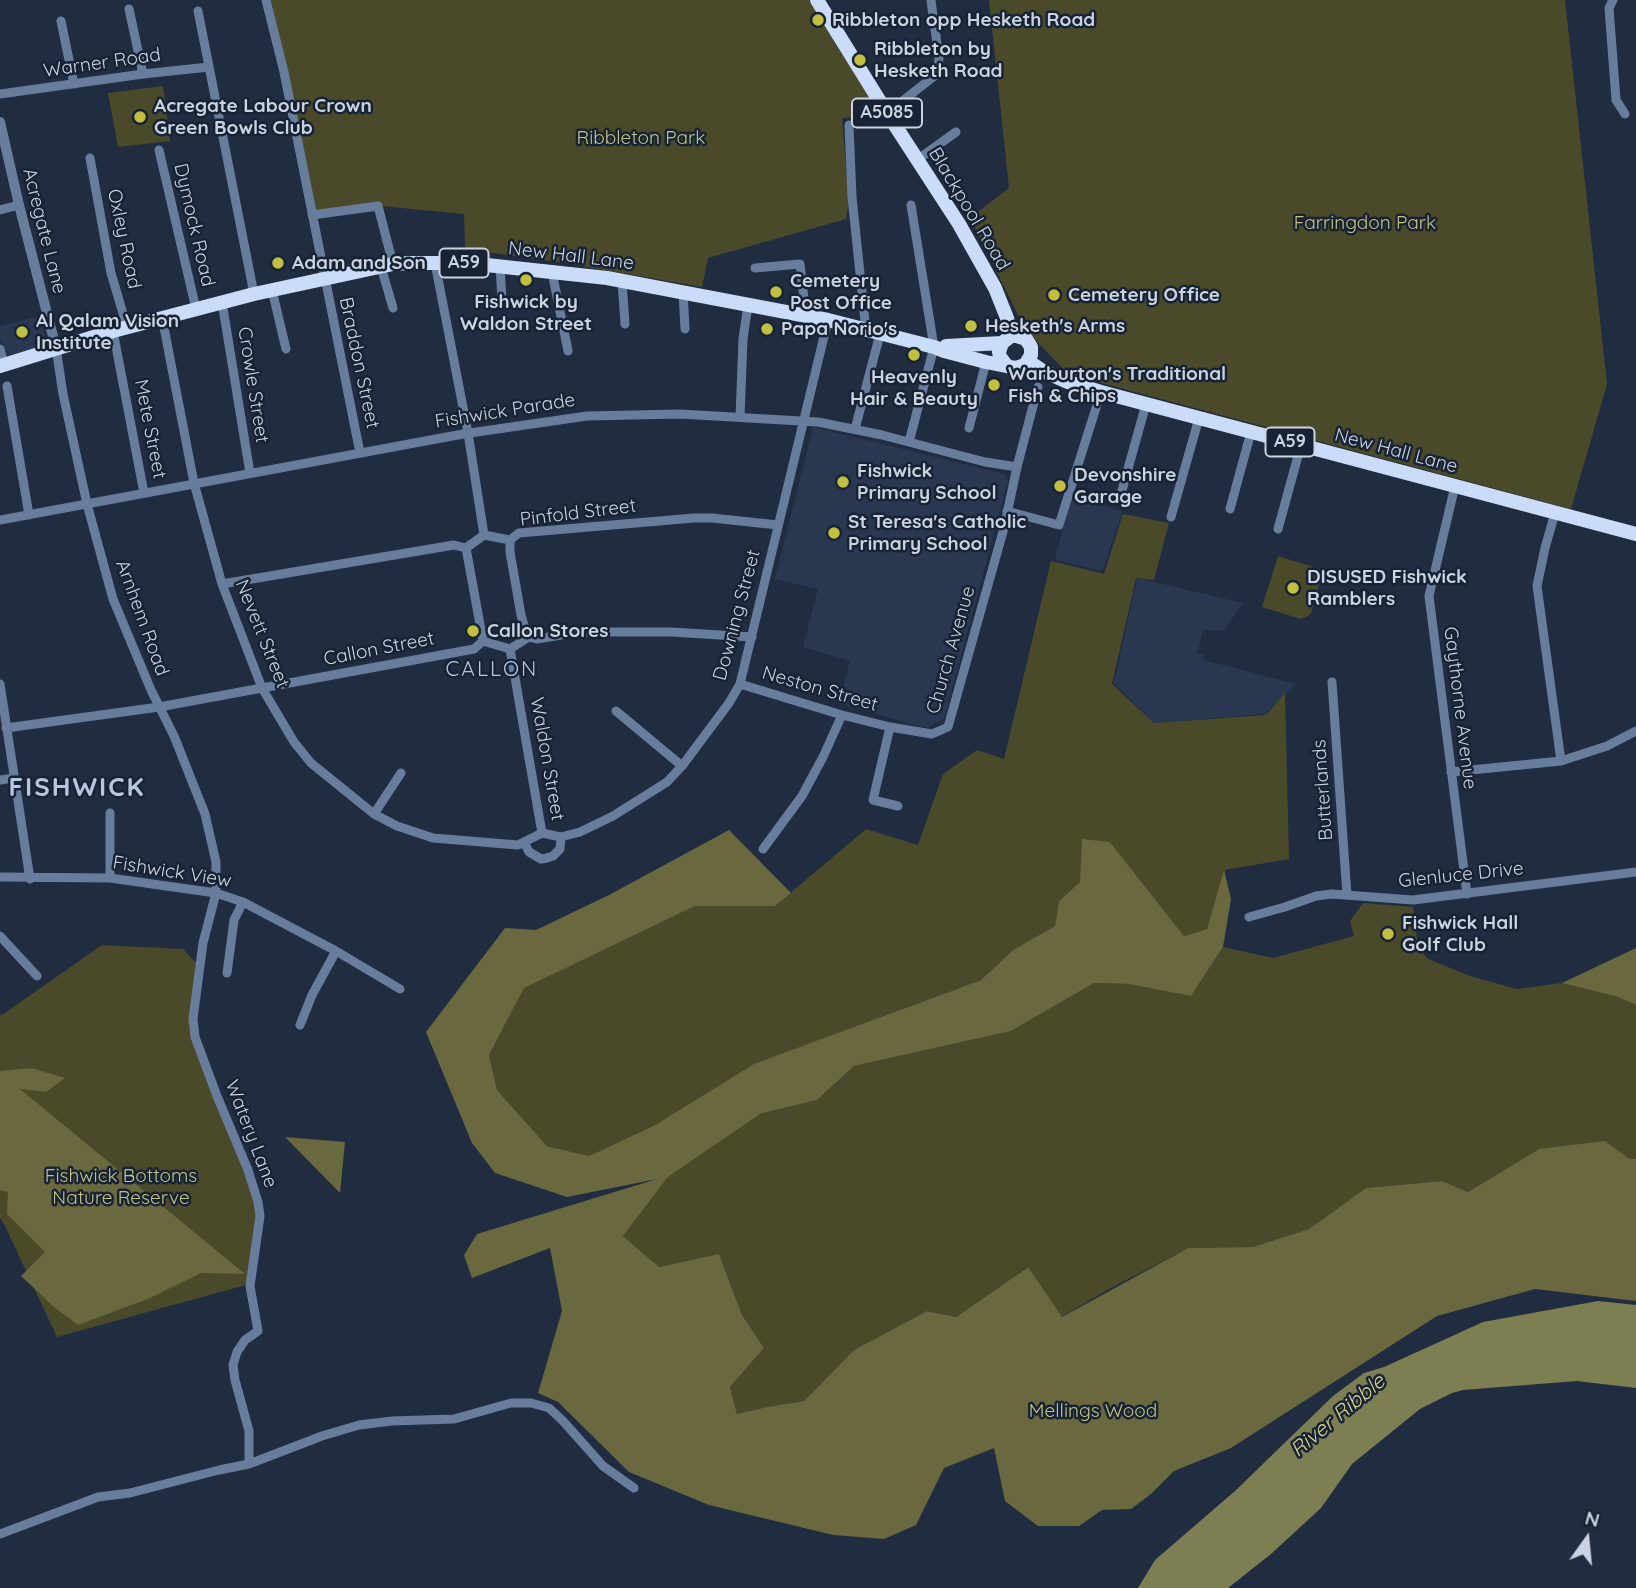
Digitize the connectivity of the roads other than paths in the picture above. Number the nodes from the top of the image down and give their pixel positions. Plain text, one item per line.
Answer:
1 (267, 0) edge
2 (817, 0) edge
3 (931, 0) edge
4 (1613, 0) edge
5 (129, 9) dead end
6 (198, 11) dead end
7 (61, 21) dead end
8 (209, 67) junction
9 (142, 74) junction
10 (74, 84) junction
11 (0, 94) edge
12 (887, 113) junction
13 (1625, 114) dead end
14 (0, 122) edge
15 (849, 125) dead end
16 (956, 132) dead end
17 (159, 150) dead end
18 (90, 158) dead end
19 (917, 160) junction
20 (19, 205) junction
21 (911, 205) dead end
22 (0, 210) edge
23 (312, 215) junction
24 (435, 263) junction
25 (387, 266) junction
26 (500, 266) junction
27 (755, 268) dead end
28 (552, 272) junction
29 (324, 280) junction
30 (622, 281) junction
31 (272, 290) junction
32 (683, 291) junction
33 (254, 294) junction
34 (502, 300) dead end
35 (222, 302) junction
36 (748, 305) junction
37 (393, 308) dead end
38 (196, 309) junction
39 (806, 316) junction
40 (162, 317) junction
41 (828, 320) junction
42 (625, 324) dead end
43 (120, 329) junction
44 (685, 329) dead end
45 (873, 332) junction
46 (934, 346) junction
47 (56, 348) junction
48 (0, 349) edge
49 (286, 349) dead end
50 (1005, 349) junction
51 (568, 351) dead end
52 (1028, 361) junction
53 (986, 362) junction
54 (2, 365) edge
55 (7, 386) dead end
56 (1038, 387) dead end
57 (1101, 392) junction
58 (1146, 404) junction
59 (740, 417) junction
60 (1199, 418) junction
61 (804, 421) junction
62 (969, 428) dead end
63 (855, 429) junction
64 (1251, 432) junction
65 (468, 433) junction
66 (909, 442) junction
67 (1301, 445) junction
68 (360, 453) junction
69 (1017, 467) junction
70 (250, 473) junction
71 (194, 484) junction
72 (1455, 486) junction
73 (144, 493) junction
74 (1121, 494) dead end
75 (87, 504) junction
76 (1230, 509) dead end
77 (1007, 511) junction
78 (1555, 513) junction
79 (29, 515) junction
80 (1171, 517) dead end
81 (0, 520) edge
82 (778, 525) junction
83 (1278, 529) dead end
84 (1636, 534) edge
85 (484, 535) junction
86 (510, 541) junction
87 (466, 548) junction
88 (222, 584) junction
89 (529, 637) junction
90 (752, 637) junction
91 (483, 641) junction
92 (510, 649) junction
93 (1332, 682) dead end
94 (740, 684) junction
95 (262, 688) junction
96 (1, 690) edge
97 (159, 707) junction
98 (616, 711) dead end
99 (842, 715) junction
100 (890, 727) junction
101 (6, 728) junction
102 (1636, 731) edge
103 (1561, 761) junction
104 (682, 766) junction
105 (1451, 772) junction
106 (401, 773) dead end
107 (14, 778) junction
108 (0, 779) edge
109 (898, 806) dead end
110 (110, 813) dead end
111 (374, 814) junction
112 (542, 833) junction
113 (561, 837) junction
114 (524, 842) junction
115 (762, 849) dead end
116 (1636, 872) edge
117 (0, 877) edge
118 (30, 878) junction
119 (110, 878) junction
120 (216, 893) junction
121 (1467, 894) junction
122 (1348, 895) junction
123 (243, 902) junction
124 (1249, 917) dead end
125 (0, 936) edge
126 (336, 951) junction
127 (227, 973) dead end
128 (37, 976) dead end
129 (400, 989) dead end
130 (299, 1025) dead end
131 (249, 1464) junction
132 (634, 1488) dead end
133 (0, 1534) edge

1 - 23 street, Braddon Street
2 - 12 highway, Blackpool Road / A5085
3 - 12 street
4 - 13 street
5 - 9 street
6 - 8 street
7 - 10 street
8 - 9 street, Warner Road
8 - 33 street
9 - 10 street, Warner Road
10 - 11 street, Warner Road
12 - 19 highway, Blackpool Road / A5085
14 - 20 street, Acregate Lane
15 - 45 street
16 - 19 street
17 - 38 street, Dymock Road
18 - 43 street, Oxley Road
19 - 50 highway, Blackpool Road / A5085
20 - 22 street
20 - 47 street, Acregate Lane
21 - 46 street
23 - 25 street
23 - 29 street, Braddon Street
24 - 25 highway, New Hall Lane / A59
24 - 26 highway, New Hall Lane / A59
24 - 65 street
25 - 29 highway, New Hall Lane / A59
25 - 37 street
26 - 28 highway, New Hall Lane / A59
26 - 34 street
27 - 39 street
28 - 30 highway, New Hall Lane / A59
28 - 51 street
29 - 31 highway, New Hall Lane / A59
29 - 68 street, Braddon Street
30 - 32 highway, New Hall Lane / A59
30 - 42 street
31 - 33 highway, New Hall Lane / A59
31 - 49 street
32 - 36 highway, New Hall Lane / A59
32 - 44 street
33 - 35 highway, New Hall Lane / A59
35 - 38 highway, New Hall Lane / A59
35 - 70 street, Crowle Street
36 - 39 highway, New Hall Lane / A59
36 - 59 street
38 - 40 highway, New Hall Lane / A59
39 - 41 highway, New Hall Lane / A59
40 - 43 highway, New Hall Lane / A59
40 - 71 street, Nevett Street
41 - 45 highway, New Hall Lane / A59
41 - 61 street, Downing Street
43 - 47 highway, New Hall Lane / A59
43 - 73 street, Mete Street
45 - 46 highway, New Hall Lane / A59
45 - 63 street
46 - 50 highway, New Hall Lane / A59
46 - 53 highway, New Hall Lane / A59
46 - 66 street
47 - 54 highway, New Hall Lane / A59
47 - 75 street, Arnhem Road
48 - 54 street
50 - 52 highway, A59
50 - 52 highway
50 - 53 highway
52 - 57 highway, New Hall Lane / A59
53 - 62 street
55 - 79 street
56 - 69 street, Church Avenue
57 - 58 highway, New Hall Lane / A59
57 - 77 street
58 - 60 highway, New Hall Lane / A59
58 - 74 street
59 - 61 street, Fishwick Parade
59 - 65 street, Fishwick Parade
60 - 64 highway, New Hall Lane / A59
60 - 80 street
61 - 63 street, Fishwick Parade
61 - 82 street, Downing Street
63 - 66 street, Fishwick Parade
64 - 67 highway, New Hall Lane / A59
64 - 76 street
65 - 68 street, Fishwick Parade
65 - 85 street
66 - 69 street, Fishwick Parade
67 - 72 highway, New Hall Lane / A59
67 - 83 street
68 - 70 street, Fishwick Parade
69 - 77 street, Church Avenue
70 - 71 street, Fishwick Parade
71 - 73 street, Fishwick Parade
71 - 88 street, Nevett Street
72 - 78 highway, New Hall Lane / A59
72 - 105 street, Gaythorne Avenue
73 - 75 street, Fishwick Parade
75 - 79 street, Fishwick Parade
75 - 97 street, Arnhem Road
77 - 100 street, Church Avenue
78 - 84 highway, New Hall Lane / A59
78 - 103 street
79 - 81 street, Fishwick Parade
82 - 86 street, Pinfold Street
82 - 90 street, Downing Street
85 - 86 street, Pinfold Street
85 - 87 street
86 - 89 street
87 - 88 street
87 - 91 street
88 - 95 street, Nevett Street
89 - 90 street
89 - 92 street
90 - 94 street, Downing Street
91 - 92 street
91 - 95 street, Callon Street
92 - 112 street, Waldon Street
93 - 122 street, Butterlands
94 - 99 street, Neston Street
94 - 104 street, Downing Street
95 - 97 street, Callon Street
95 - 111 street, Nevett Street
96 - 101 street
97 - 101 street, Callon Street
97 - 120 street, Arnhem Road
98 - 104 street
99 - 100 street, Neston Street
99 - 115 street
100 - 109 street
101 - 107 street
102 - 103 street
103 - 105 street
104 - 113 street, Downing Street
105 - 121 street, Gaythorne Avenue
106 - 111 street
107 - 108 street
107 - 118 street
110 - 119 street
111 - 114 street, Nevett Street
112 - 113 street
112 - 114 street, Nevett Street
113 - 114 street
116 - 121 street, Glenluce Drive
117 - 118 street, Fishwick View
118 - 119 street, Fishwick View
119 - 120 street, Fishwick View
120 - 123 street, Fishwick View
120 - 131 street, Watery Lane
121 - 122 street, Glenluce Drive
122 - 124 street, Glenluce Drive
123 - 126 street, Fishwick View
123 - 127 street
125 - 128 street
126 - 129 street, Fishwick View
126 - 130 street
131 - 132 street
131 - 133 street

